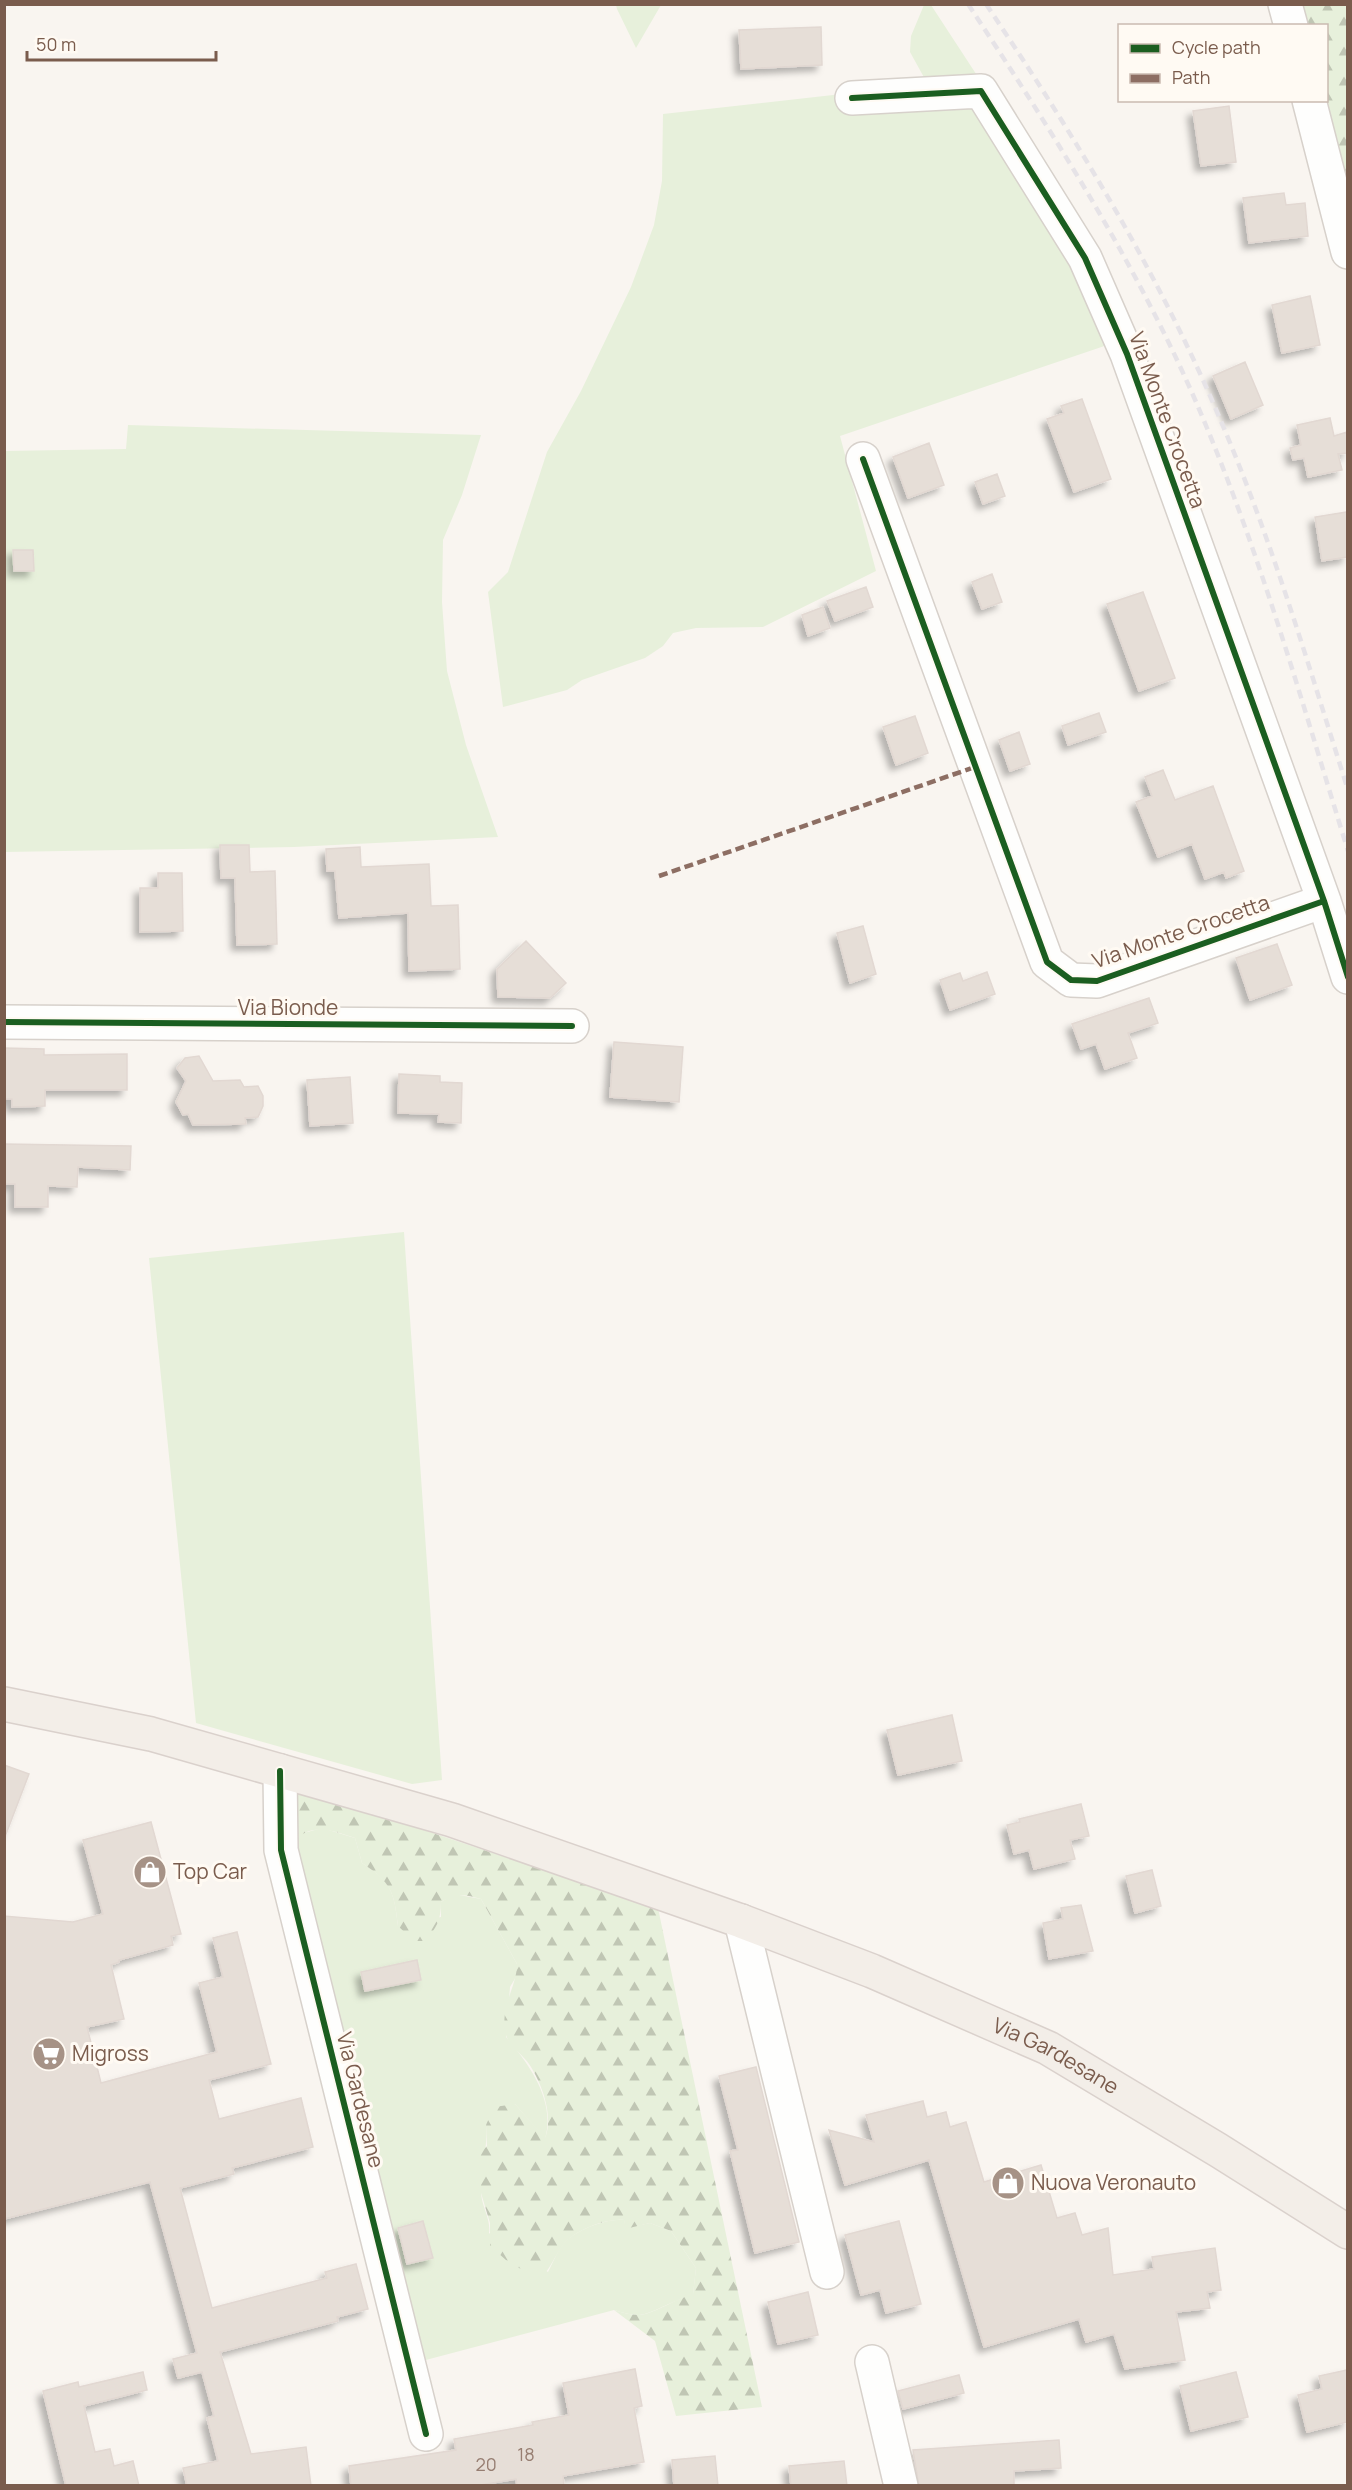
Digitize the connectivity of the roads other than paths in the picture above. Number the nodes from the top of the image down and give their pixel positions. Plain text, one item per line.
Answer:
1 (1285, 4) edge
2 (1290, 24) edge
3 (852, 98) dead end
4 (1310, 102) edge
5 (1347, 252) edge
6 (863, 459) dead end
7 (1324, 901) junction
8 (1347, 977) edge
9 (4, 1022) edge
10 (572, 1026) dead end
11 (4, 1704) edge
12 (280, 1771) junction
13 (741, 1922) junction
14 (1347, 2232) edge
15 (828, 2272) dead end
16 (872, 2362) dead end
17 (426, 2434) dead end
18 (901, 2486) edge

1 - 2 street
3 - 7 street, Via Monte Crocetta
4 - 5 street
6 - 7 street, Via Monte Crocetta
7 - 8 street, Via Monte Crocetta
9 - 10 street, Via Bionde
11 - 12 main road, Via Gardesane
12 - 13 main road, Via Gardesane
12 - 17 street, Via Gardesane
13 - 14 main road, Via Gardesane
13 - 15 street
16 - 18 street

